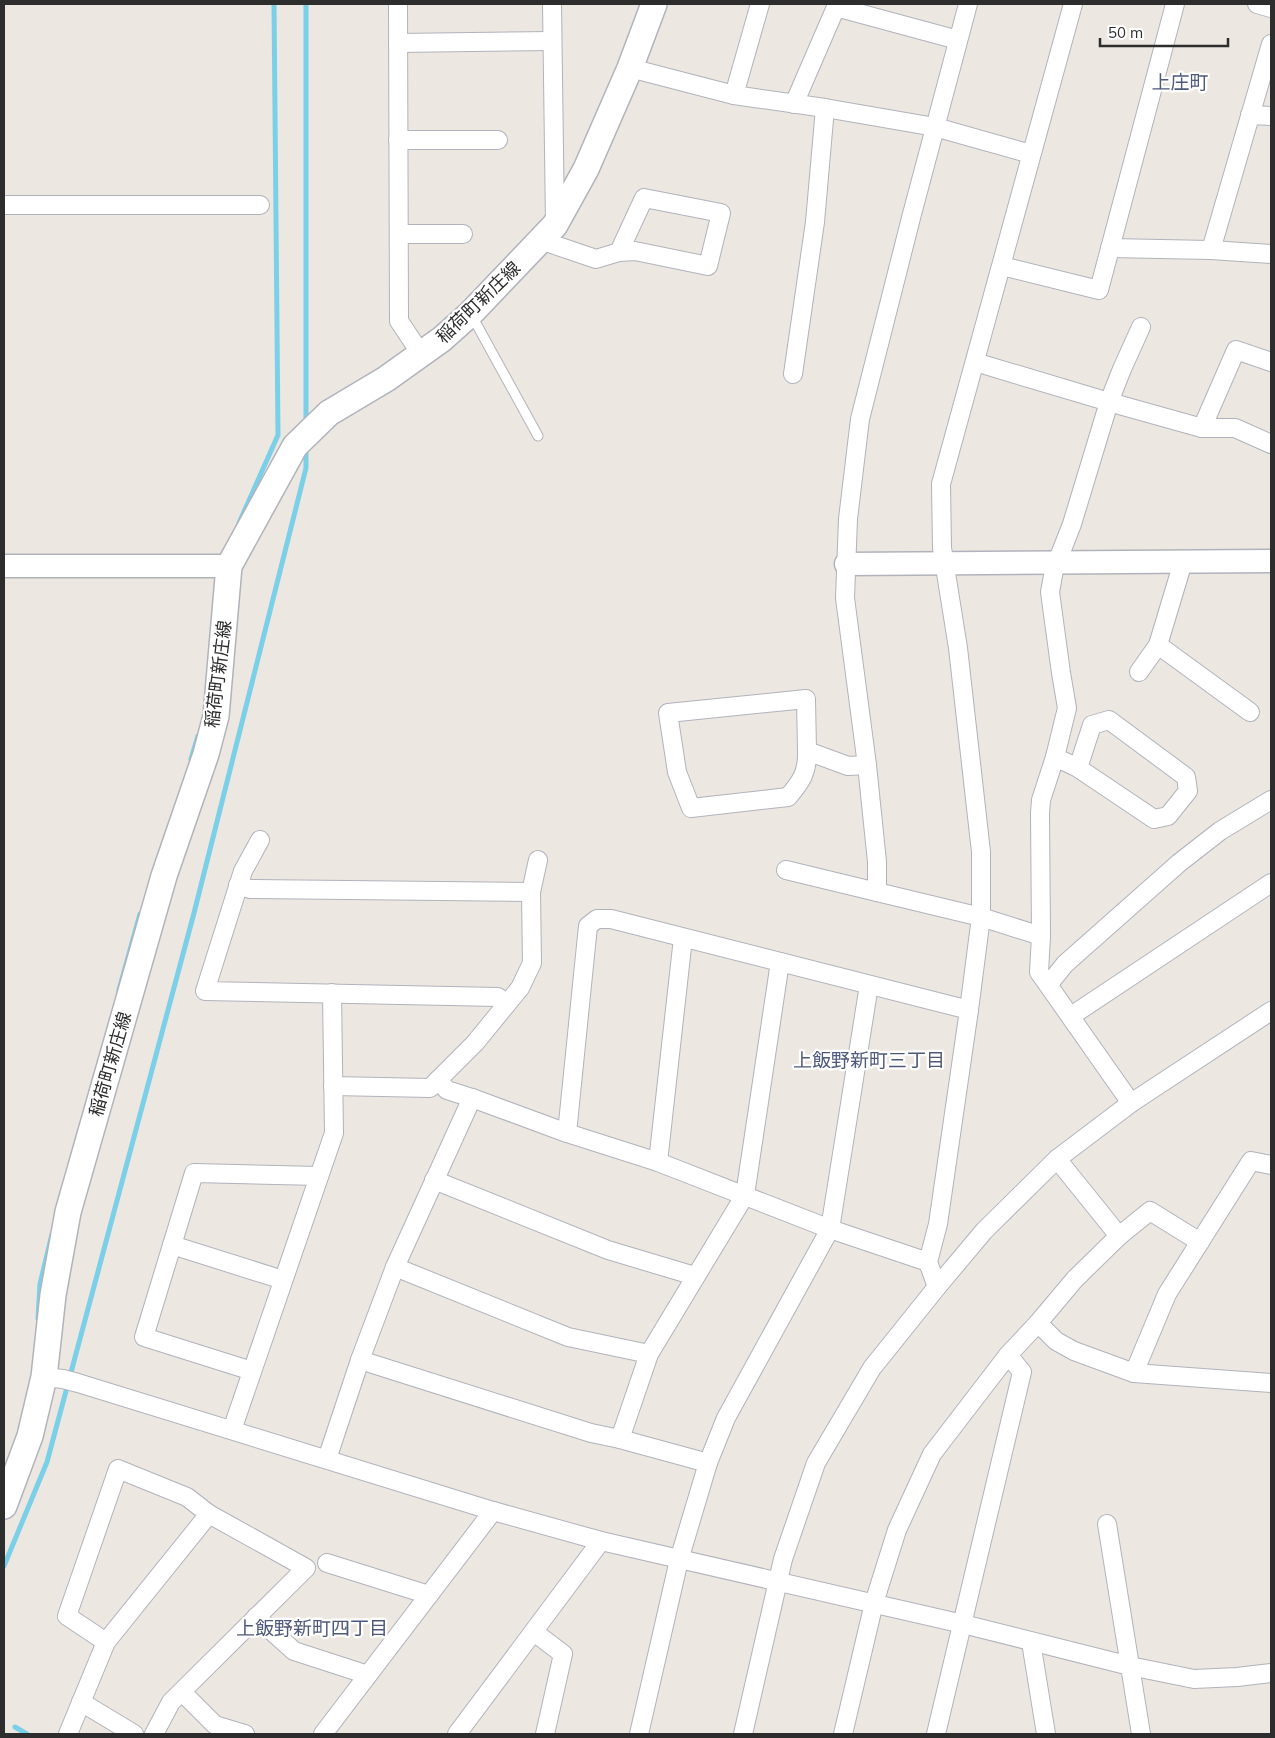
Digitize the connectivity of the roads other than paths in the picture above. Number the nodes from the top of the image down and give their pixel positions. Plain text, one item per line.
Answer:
1 (398, 4) edge
2 (552, 4) edge
3 (654, 4) edge
4 (760, 4) edge
5 (968, 4) edge
6 (1073, 4) edge
7 (1175, 4) edge
8 (1257, 4) edge
9 (837, 5) edge
10 (1271, 8) edge
11 (958, 40) junction
12 (552, 41) junction
13 (398, 43) junction
14 (1271, 44) edge
15 (630, 68) junction
16 (734, 94) junction
17 (794, 104) junction
18 (825, 108) junction
19 (1250, 115) junction
20 (1271, 116) edge
21 (935, 127) junction
22 (398, 140) junction
23 (498, 140) dead end
24 (1031, 154) junction
25 (4, 205) edge
26 (260, 205) dead end
27 (547, 232) junction
28 (399, 234) junction
29 (463, 234) dead end
30 (1110, 248) junction
31 (1210, 250) junction
32 (619, 252) junction
33 (1271, 254) edge
34 (1002, 266) junction
35 (470, 314) junction
36 (1141, 327) dead end
37 (421, 354) junction
38 (975, 362) junction
39 (1271, 362) edge
40 (792, 374) dead end
41 (1109, 402) junction
42 (1202, 428) junction
43 (538, 436) dead end
44 (1271, 444) edge
45 (1271, 561) edge
46 (1057, 562) junction
47 (1182, 562) junction
48 (846, 564) junction
49 (944, 564) junction
50 (4, 566) edge
51 (229, 566) junction
52 (1158, 645) junction
53 (1139, 672) dead end
54 (1250, 712) dead end
55 (807, 751) junction
56 (1055, 757) junction
57 (867, 765) junction
58 (1078, 768) junction
59 (1271, 800) edge
60 (260, 840) dead end
61 (538, 860) dead end
62 (786, 870) dead end
63 (1271, 883) edge
64 (238, 885) junction
65 (531, 892) junction
66 (878, 892) junction
67 (981, 916) junction
68 (1041, 936) junction
69 (683, 938) junction
70 (780, 962) junction
71 (1049, 984) junction
72 (869, 985) junction
73 (332, 993) junction
74 (506, 1005) junction
75 (969, 1010) junction
76 (1271, 1011) edge
77 (1071, 1016) junction
78 (438, 1080) junction
79 (333, 1086) junction
80 (472, 1098) junction
81 (1131, 1103) junction
82 (567, 1132) junction
83 (1057, 1159) junction
84 (658, 1162) junction
85 (1271, 1165) edge
86 (318, 1176) junction
87 (434, 1180) junction
88 (745, 1195) junction
89 (830, 1229) junction
90 (1119, 1236) junction
91 (1200, 1242) junction
92 (172, 1244) junction
93 (928, 1262) junction
94 (395, 1266) junction
95 (695, 1276) junction
96 (283, 1280) junction
97 (937, 1287) junction
98 (1038, 1323) junction
99 (649, 1354) junction
100 (1008, 1355) junction
101 (360, 1360) junction
102 (252, 1371) junction
103 (1134, 1374) junction
104 (62, 1379) junction
105 (1271, 1383) edge
106 (232, 1430) junction
107 (620, 1439) junction
108 (327, 1459) junction
109 (708, 1463) junction
110 (4, 1506) edge
111 (493, 1511) junction
112 (209, 1514) junction
113 (1107, 1524) dead end
114 (601, 1541) junction
115 (679, 1560) junction
116 (327, 1564) dead end
117 (778, 1581) junction
118 (429, 1595) junction
119 (874, 1603) junction
120 (256, 1618) junction
121 (963, 1624) junction
122 (534, 1632) junction
123 (106, 1642) junction
124 (1031, 1642) junction
125 (1130, 1666) junction
126 (1271, 1673) edge
127 (368, 1675) junction
128 (182, 1692) junction
129 (81, 1702) junction
130 (943, 1706) junction
131 (68, 1734) edge
132 (134, 1734) edge
133 (154, 1734) edge
134 (245, 1734) edge
135 (323, 1734) edge
136 (457, 1734) edge
137 (544, 1734) edge
138 (639, 1734) edge
139 (743, 1734) edge
140 (843, 1734) edge
141 (936, 1734) edge
142 (947, 1734) edge
143 (1046, 1734) edge
144 (1141, 1734) edge

1 - 13 street
2 - 12 street
3 - 15 main road, 稲荷町新庄線
4 - 16 street
5 - 11 street
6 - 24 street
7 - 30 street
8 - 10 street
9 - 11 street
9 - 17 street
11 - 21 street
12 - 13 street
12 - 27 street
13 - 22 street
14 - 19 street
15 - 16 street
15 - 27 main road, 稲荷町新庄線
16 - 17 street
17 - 18 street
18 - 21 street
18 - 40 street
19 - 20 street
19 - 31 street
21 - 24 street
21 - 48 street
22 - 23 street
22 - 28 street
24 - 34 street
25 - 26 street
27 - 32 street
27 - 35 main road, 稲荷町新庄線
28 - 29 street
28 - 37 street
30 - 31 street
30 - 34 street
31 - 33 street
32 - 32 street
34 - 38 street
35 - 37 main road, 稲荷町新庄線
35 - 43 lane
36 - 41 street
37 - 51 main road, 稲荷町新庄線
38 - 41 street
38 - 49 street
39 - 42 street
41 - 42 street
41 - 46 street
42 - 44 street
45 - 47 street
46 - 47 street
46 - 49 street
46 - 56 street
47 - 52 street
48 - 49 street
48 - 57 street
49 - 67 street
50 - 51 street
51 - 104 main road, 稲荷町新庄線
52 - 53 street
52 - 54 street
55 - 55 street
55 - 57 street
56 - 58 street
56 - 68 street
57 - 66 street
58 - 58 street
59 - 71 street
60 - 64 street
61 - 65 street
62 - 66 street
63 - 77 street
64 - 65 street
64 - 73 street
65 - 74 street
66 - 67 street
67 - 68 street
67 - 75 street
68 - 71 street
69 - 70 street
69 - 82 street
69 - 84 street
70 - 72 street
70 - 88 street
71 - 77 street
72 - 75 street
72 - 89 street
73 - 74 street
73 - 79 street
74 - 78 street
75 - 93 street
76 - 81 street
77 - 81 street
78 - 79 street
78 - 80 street
79 - 86 street
80 - 82 street
80 - 87 street
81 - 83 street
82 - 84 street
83 - 90 street
83 - 97 street
84 - 88 street
85 - 91 street
86 - 92 street
86 - 96 street
87 - 94 street
87 - 95 street
88 - 89 street
88 - 95 street
89 - 93 street
89 - 109 street
90 - 91 street
90 - 98 street
91 - 103 street
92 - 96 street
92 - 102 street
93 - 97 street
94 - 99 street
94 - 101 street
95 - 99 street
96 - 102 street
97 - 117 street
98 - 100 street
98 - 103 street
99 - 107 street
100 - 119 street
100 - 121 street
101 - 107 street
101 - 108 street
102 - 106 street
103 - 105 street
104 - 106 street
104 - 110 main road, 稲荷町新庄線
106 - 108 street
107 - 109 street
108 - 111 street
109 - 115 street
111 - 114 street
111 - 118 street
112 - 120 street
112 - 123 street
112 - 123 street
113 - 125 street
114 - 115 street
114 - 122 street
115 - 117 street
115 - 138 street
116 - 118 street
117 - 119 street
117 - 139 street
118 - 127 street
119 - 121 street
119 - 140 street
120 - 127 street
120 - 128 street
121 - 124 street
121 - 130 street
122 - 136 street
122 - 137 street
123 - 129 street
124 - 125 street
124 - 143 street
125 - 126 street
125 - 144 street
127 - 135 street
128 - 133 street
128 - 134 street
129 - 131 street
129 - 132 street
130 - 141 street
130 - 142 street

